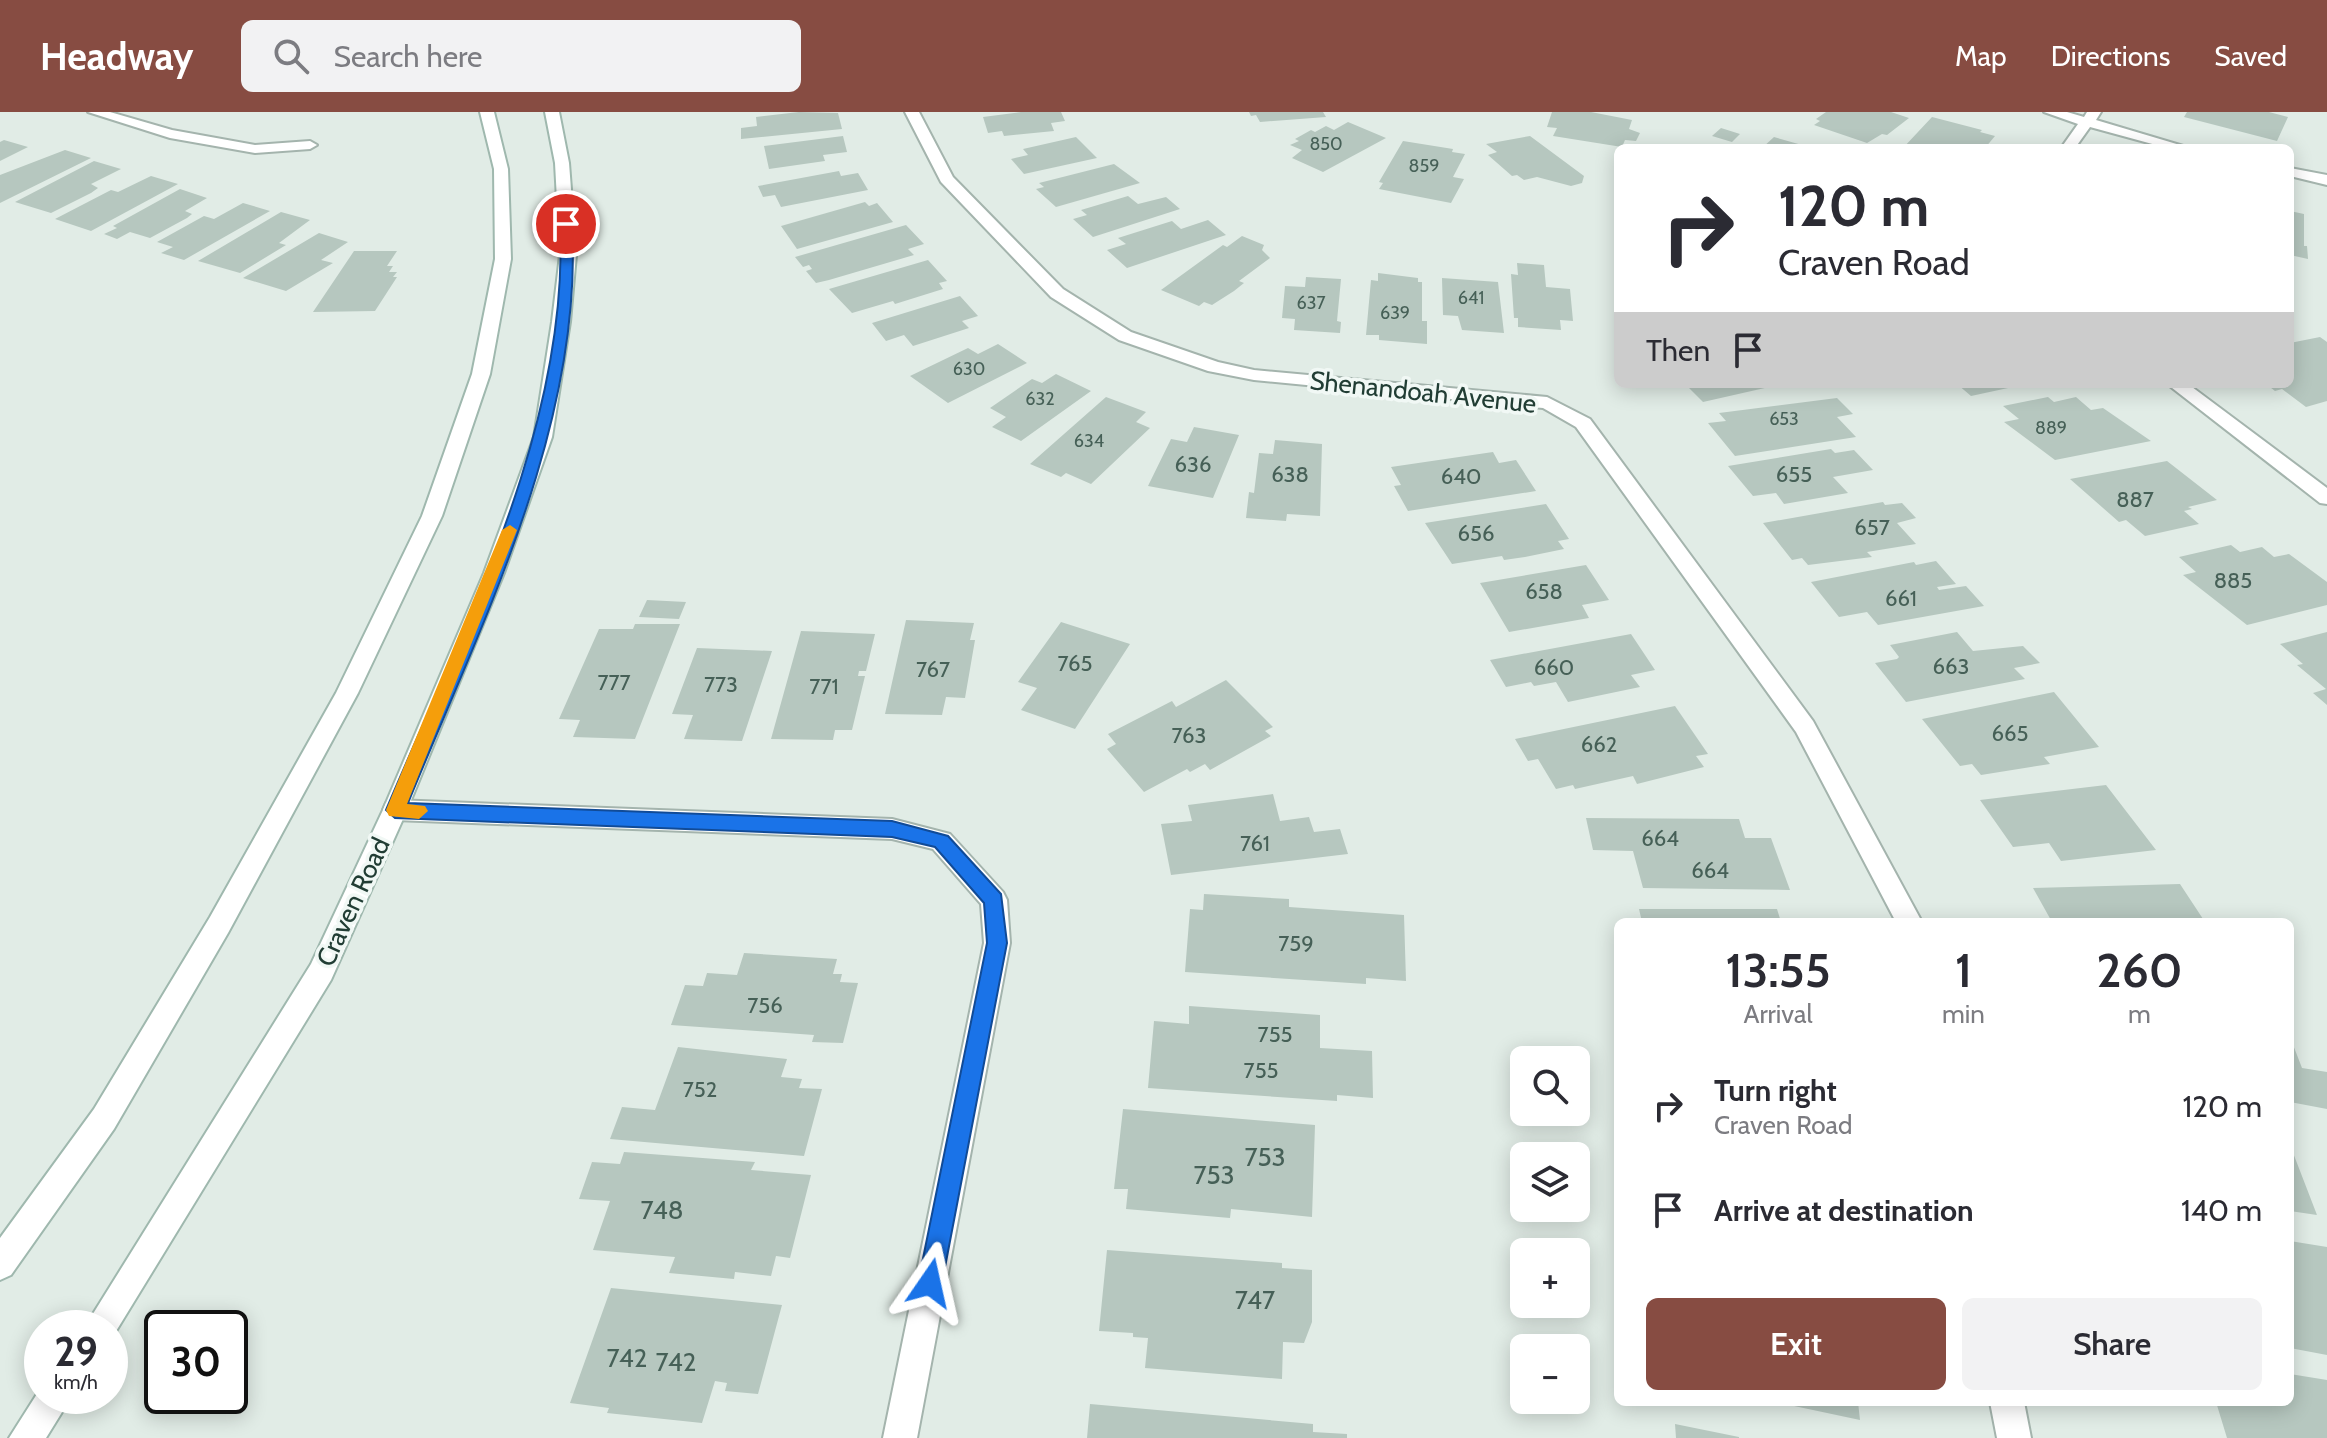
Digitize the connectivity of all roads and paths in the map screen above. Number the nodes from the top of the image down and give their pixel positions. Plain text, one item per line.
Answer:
1 (95, 112) edge
2 (487, 112) edge
3 (552, 112) edge
4 (912, 112) edge
5 (2051, 112) edge
6 (2091, 117) edge
7 (2071, 144) edge
8 (2171, 144) edge
9 (310, 145) dead end
10 (2294, 173) edge
11 (2327, 180) edge
12 (2181, 388) edge
13 (2327, 498) edge
14 (395, 810) junction
15 (1907, 918) edge
16 (0, 1264) edge
17 (113, 1310) edge
18 (2008, 1406) edge
19 (43, 1414) edge
20 (26, 1438) edge
21 (900, 1438) edge
22 (2014, 1438) edge

1 - 9 street
2 - 16 street
3 - 14 street, Craven Road
4 - 15 street, Shenandoah Avenue
5 - 6 street
6 - 7 street
6 - 8 street
10 - 11 street
12 - 13 street
14 - 17 street, Craven Road
14 - 21 street
18 - 22 street
19 - 20 street

